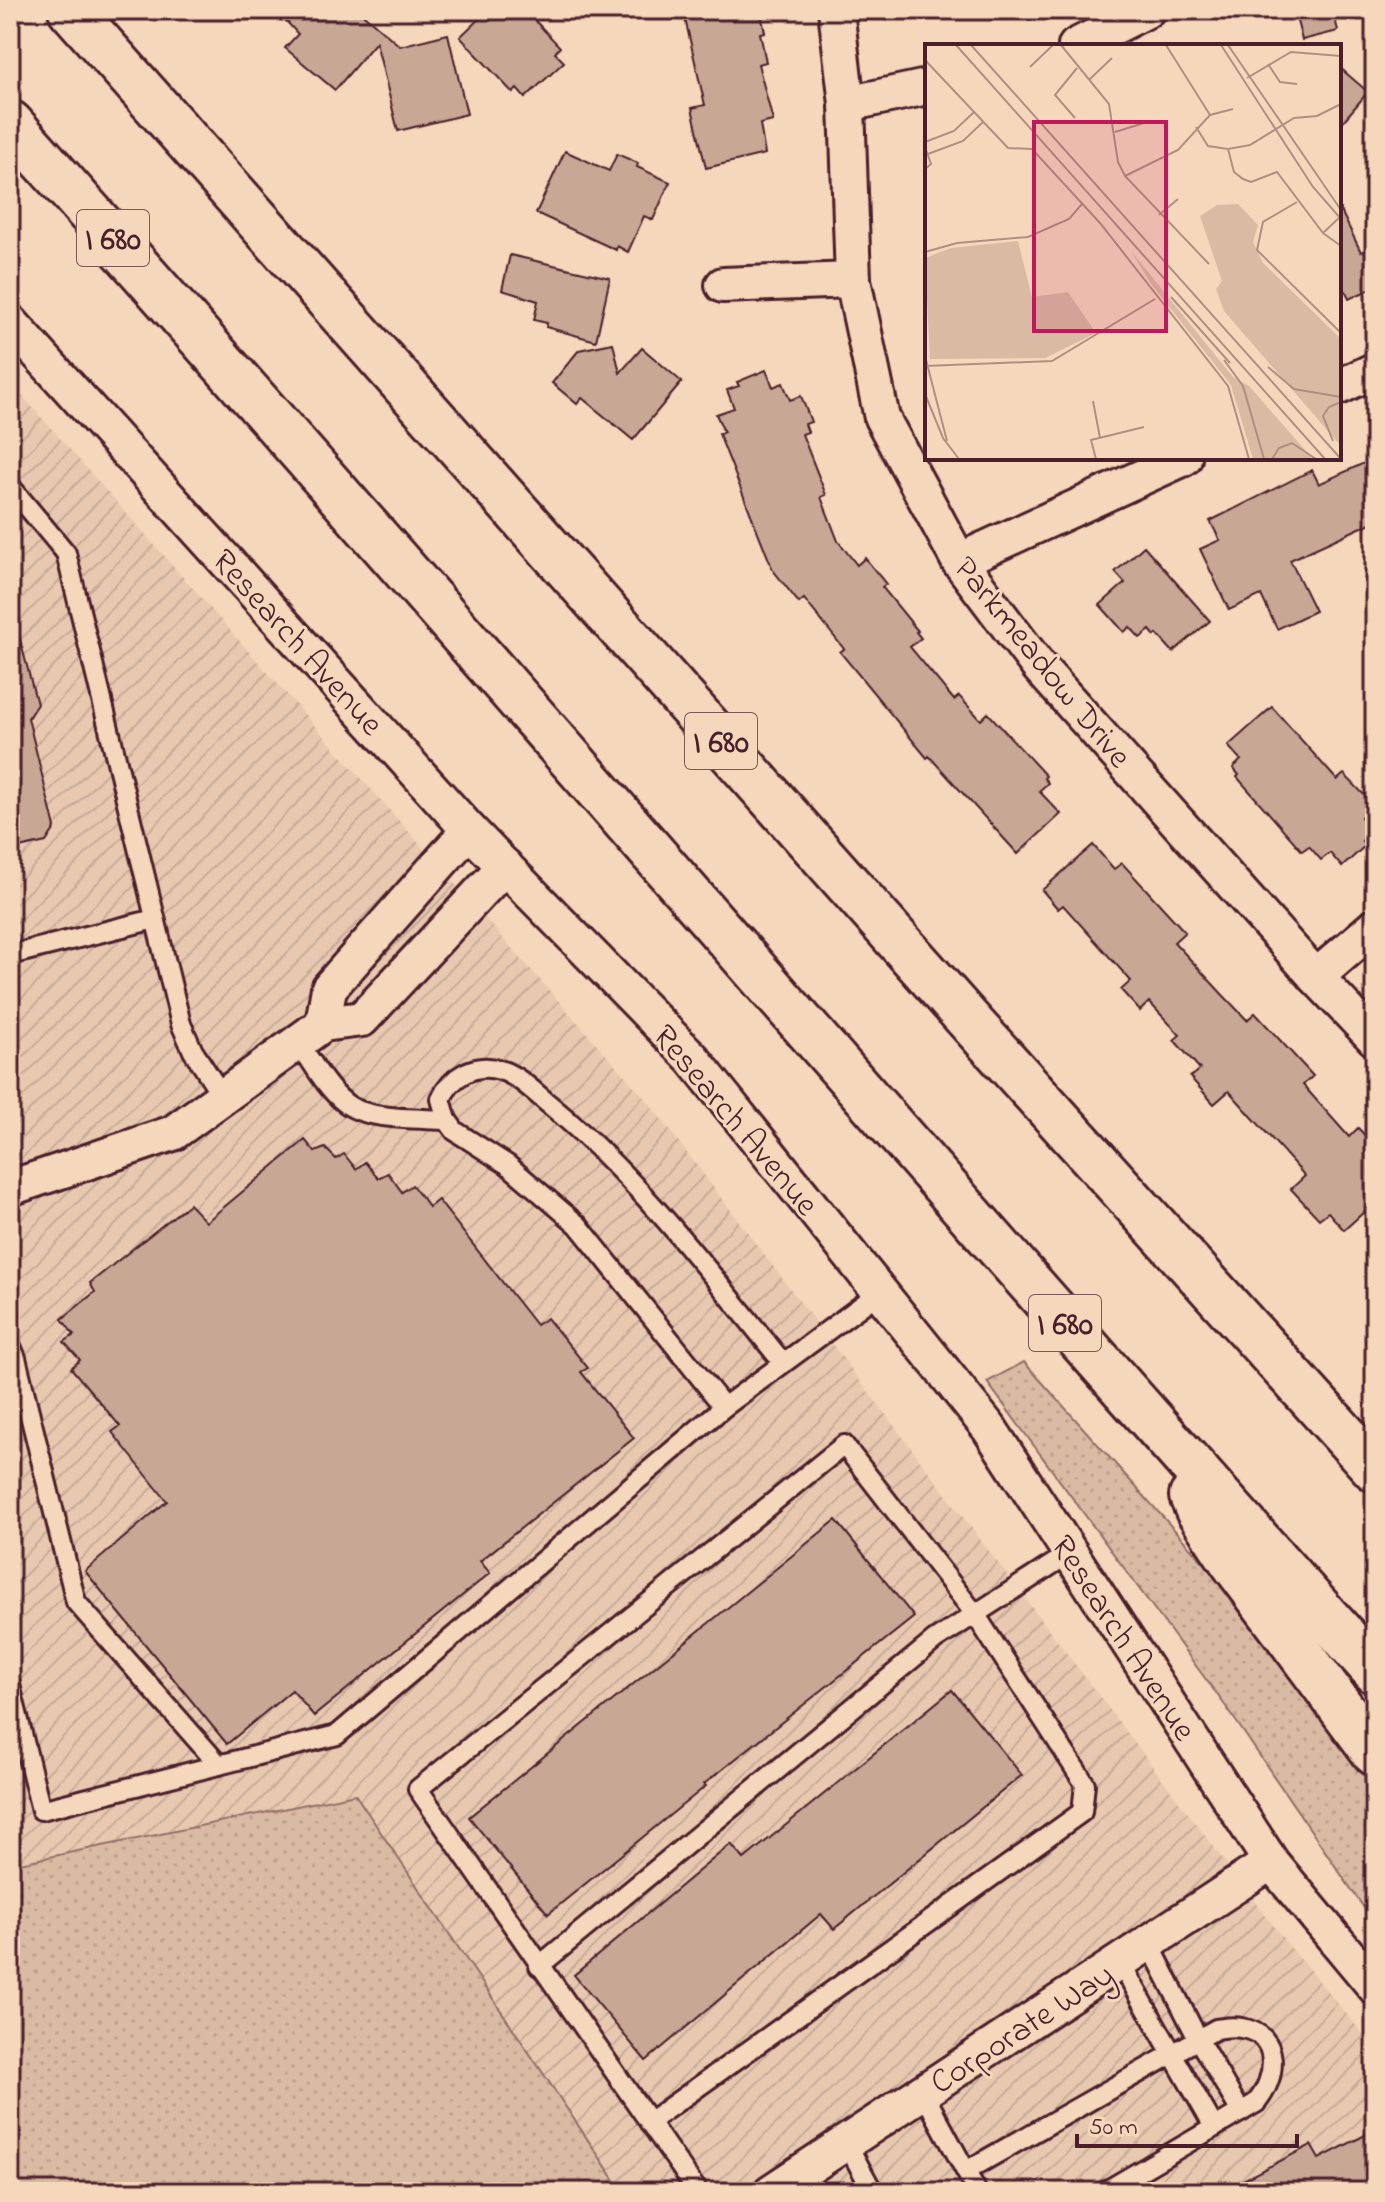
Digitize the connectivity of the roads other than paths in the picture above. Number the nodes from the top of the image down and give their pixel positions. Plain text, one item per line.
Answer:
1 (71, 10) edge
2 (836, 10) edge
3 (1147, 10) edge
4 (1080, 44) edge
5 (925, 87) edge
6 (847, 104) junction
7 (10, 123) edge
8 (853, 280) junction
9 (723, 285) dead end
10 (10, 322) edge
11 (1375, 370) edge
12 (1341, 386) edge
13 (1180, 460) edge
14 (10, 486) edge
15 (959, 561) junction
16 (469, 830) junction
17 (505, 866) junction
18 (155, 919) junction
19 (1375, 926) edge
20 (10, 955) edge
21 (1316, 977) junction
22 (311, 1033) junction
23 (1375, 1039) edge
24 (223, 1097) junction
25 (447, 1120) junction
26 (10, 1188) edge
27 (880, 1292) junction
28 (10, 1344) edge
29 (783, 1363) junction
30 (724, 1407) junction
31 (1172, 1446) junction
32 (1375, 1469) edge
33 (1070, 1553) junction
34 (975, 1614) junction
35 (1375, 1671) edge
36 (10, 1685) edge
37 (1375, 1753) edge
38 (219, 1765) junction
39 (1271, 1862) junction
40 (1149, 1943) junction
41 (1120, 1962) junction
42 (539, 1966) junction
43 (1375, 1987) edge
44 (1198, 2039) junction
45 (1172, 2054) junction
46 (923, 2092) junction
47 (1241, 2112) junction
48 (649, 2122) junction
49 (1214, 2127) junction
50 (846, 2142) junction
51 (966, 2171) junction
52 (698, 2192) edge
53 (771, 2192) edge
54 (873, 2192) edge
55 (977, 2192) edge
56 (1104, 2192) edge

1 - 32 highway, I 680
2 - 6 street, Parkmeadow Drive
3 - 4 street
5 - 6 street
6 - 8 street, Parkmeadow Drive
7 - 31 highway, I 680
8 - 9 street
8 - 15 street, Parkmeadow Drive
10 - 16 street, Research Avenue
11 - 12 street
13 - 15 street
14 - 18 lane
15 - 21 street, Parkmeadow Drive
16 - 17 street, Research Avenue
16 - 22 street
17 - 22 street
17 - 27 street, Research Avenue
18 - 20 lane
18 - 24 lane
19 - 21 street
21 - 23 street, Parkmeadow Drive
22 - 24 street
22 - 25 lane
24 - 26 street
25 - 29 lane
25 - 30 lane
27 - 29 lane
27 - 33 street, Research Avenue
28 - 38 lane
29 - 30 lane
30 - 38 lane
31 - 35 highway, I 680
31 - 37 highway
33 - 34 lane
33 - 39 street, Research Avenue
34 - 42 lane
34 - 42 lane
34 - 48 lane
36 - 38 lane
39 - 40 street, Corporate Way
39 - 43 street, Research Avenue
40 - 41 street, Corporate Way
40 - 44 lane
41 - 45 lane
41 - 46 street, Corporate Way
42 - 48 lane
44 - 45 lane
44 - 47 lane
44 - 47 lane
45 - 49 lane
45 - 51 lane
46 - 50 street, Corporate Way
46 - 51 lane
47 - 49 lane
48 - 52 lane
49 - 56 lane
50 - 53 street, Corporate Way
50 - 54 lane
51 - 55 lane

